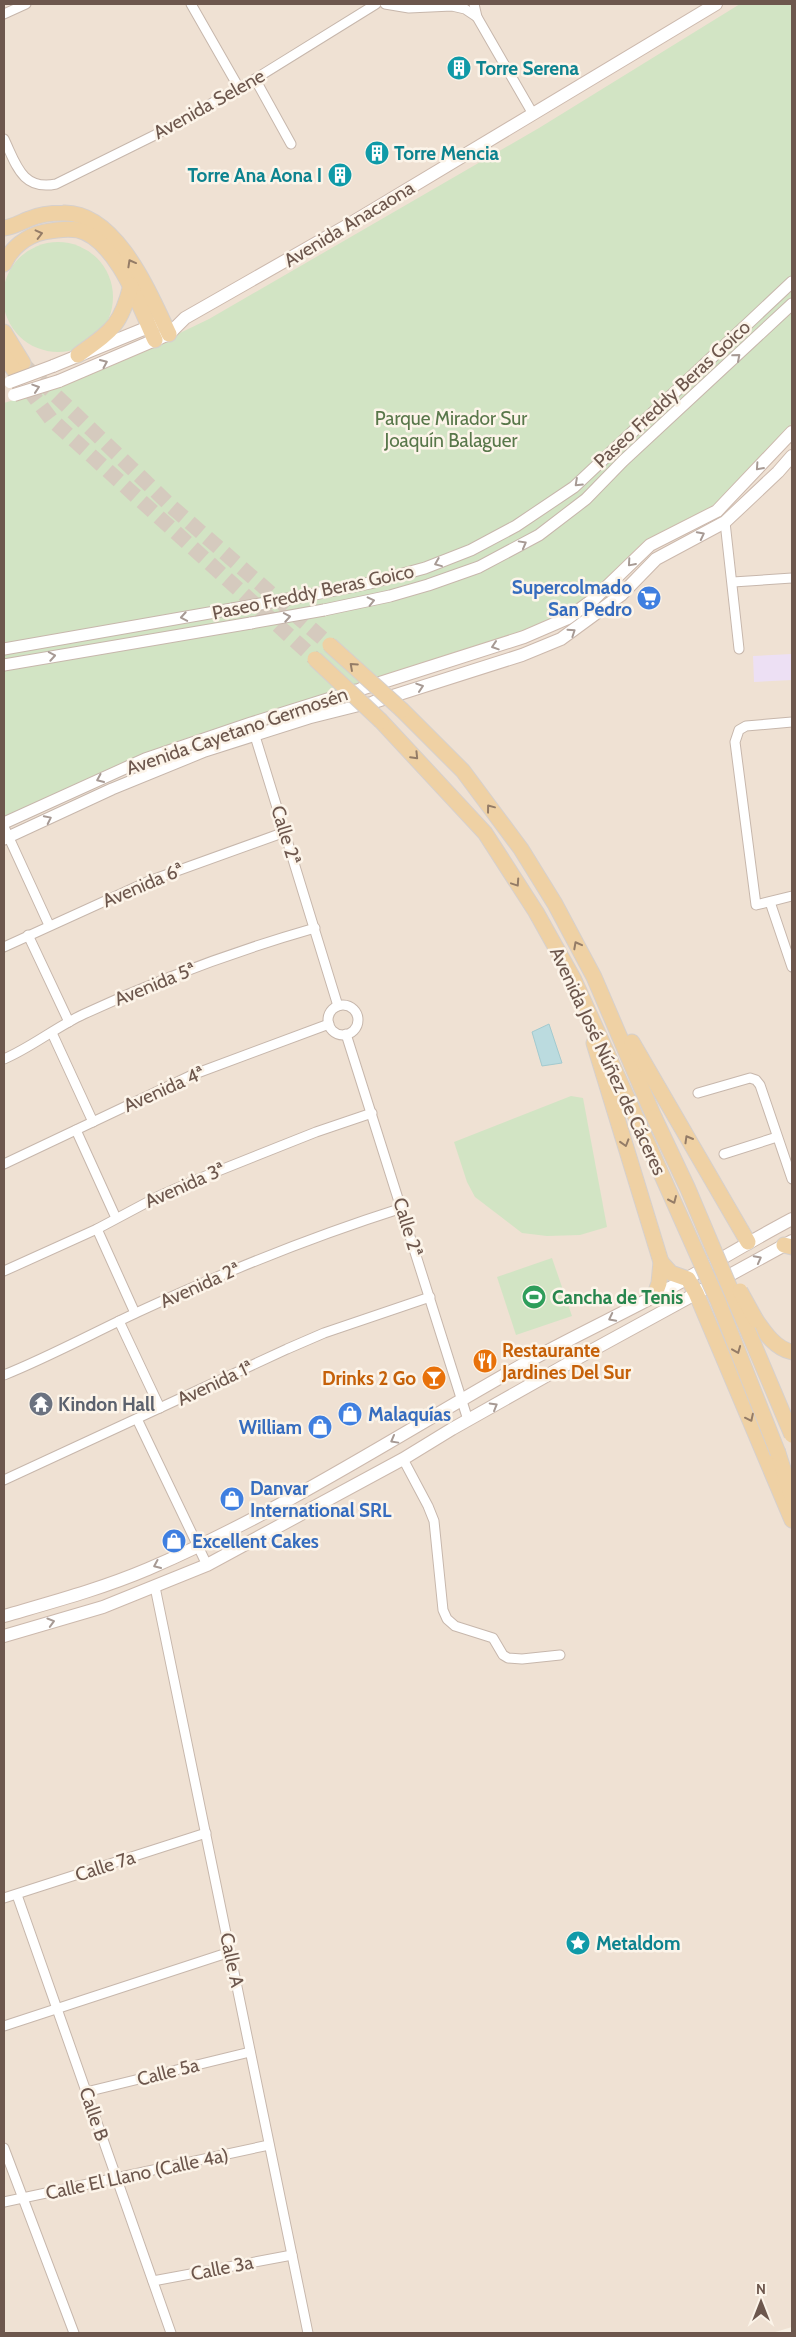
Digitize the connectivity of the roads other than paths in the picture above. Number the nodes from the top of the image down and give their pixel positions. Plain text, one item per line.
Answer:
1 (26, 4) edge
2 (191, 4) edge
3 (376, 4) edge
4 (385, 4) edge
5 (474, 4) edge
6 (716, 4) edge
7 (4, 14) edge
8 (477, 17) junction
9 (255, 80) junction
10 (239, 88) junction
11 (532, 114) junction
12 (4, 139) edge
13 (291, 144) dead end
14 (4, 228) edge
15 (4, 264) edge
16 (792, 282) edge
17 (131, 285) junction
18 (792, 304) edge
19 (159, 331) junction
20 (4, 332) edge
21 (4, 356) edge
22 (78, 356) junction
23 (10, 385) edge
24 (792, 432) edge
25 (792, 456) edge
26 (725, 522) junction
27 (792, 578) edge
28 (732, 582) junction
29 (330, 645) tunnel mouth
30 (4, 649) edge
31 (739, 649) dead end
32 (315, 658) tunnel mouth
33 (4, 665) edge
34 (360, 689) joint
35 (374, 702) joint
36 (792, 722) edge
37 (251, 723) junction
38 (255, 736) junction
39 (4, 823) edge
40 (285, 832) junction
41 (5, 834) edge
42 (792, 896) edge
43 (770, 902) junction
44 (49, 926) junction
45 (315, 928) junction
46 (28, 936) junction
47 (4, 947) edge
48 (792, 967) edge
49 (594, 978) junction
50 (574, 980) junction
51 (338, 1006) junction
52 (69, 1022) junction
53 (329, 1024) junction
54 (52, 1033) junction
55 (346, 1034) junction
56 (4, 1059) edge
57 (698, 1093) dead end
58 (372, 1113) junction
59 (93, 1122) junction
60 (76, 1130) junction
61 (777, 1136) junction
62 (724, 1154) dead end
63 (4, 1164) edge
64 (792, 1179) edge
65 (688, 1189) junction
66 (402, 1208) junction
67 (116, 1218) junction
68 (792, 1219) edge
69 (97, 1229) junction
70 (748, 1242) junction
71 (789, 1244) edge
72 (661, 1262) junction
73 (4, 1271) edge
74 (688, 1279) junction
75 (696, 1293) junction
76 (430, 1297) junction
77 (654, 1297) junction
78 (135, 1314) junction
79 (119, 1321) junction
80 (568, 1341) junction
81 (792, 1352) edge
82 (578, 1358) junction
83 (4, 1376) edge
84 (462, 1401) junction
85 (160, 1408) junction
86 (137, 1419) junction
87 (468, 1420) junction
88 (792, 1435) edge
89 (403, 1459) junction
90 (4, 1480) edge
91 (792, 1497) edge
92 (792, 1520) edge
93 (198, 1547) junction
94 (207, 1565) junction
95 (155, 1587) junction
96 (4, 1616) edge
97 (4, 1636) edge
98 (560, 1655) dead end
99 (206, 1833) junction
100 (17, 1895) junction
101 (4, 1898) edge
102 (230, 1952) junction
103 (56, 2010) junction
104 (4, 2026) edge
105 (250, 2052) junction
106 (86, 2092) junction
107 (270, 2146) junction
108 (4, 2148) edge
109 (116, 2178) junction
110 (23, 2198) junction
111 (4, 2202) edge
112 (292, 2255) junction
113 (153, 2281) junction
114 (74, 2333) edge
115 (171, 2333) edge
116 (308, 2333) edge

1 - 7 street
2 - 10 street
3 - 9 street, Avenida Selene
4 - 8 street
5 - 8 street
6 - 11 main road, Avenida Anacaona
8 - 11 street
9 - 10 street, Avenida Selene
9 - 13 street
10 - 12 street, Avenida Selene
11 - 19 main road, Avenida Anacaona
19 -> 14 main road
15 -> 17 main road
16 -> 30 street, Paseo Freddy Beras Goico, bridge
17 - 19 main road
17 - 22 main road
33 -> 18 street, Paseo Freddy Beras Goico, bridge
19 - 22 main road, Avenida Anacaona
23 -> 19 main road, Avenida Anacaona, bridge
20 - 23 main road
21 - 23 main road
22 - 23 main road, Avenida Anacaona, bridge
24 -> 34 main road
25 - 26 main road
26 - 28 street
35 -> 26 main road
27 - 28 street
28 - 31 street
49 -> 29 main road, Avenida José Núñez de Cáceres, bridge
32 -> 50 main road, Avenida José Núñez de Cáceres, bridge
34 - 37 street, Avenida Cayetano Germosén
35 - 38 street, Avenida Cayetano Germosén
36 - 43 street
37 - 38 street, Calle 2ª
37 -> 39 street, Avenida Cayetano Germosén
38 - 40 street, Calle 2ª
41 -> 38 street, Avenida Cayetano Germosén
40 - 44 street, Avenida 6ª
40 - 45 street, Calle 2ª
41 - 44 street
42 - 43 street
43 - 48 street
44 - 46 street, Avenida 6ª
45 - 51 street, Calle 2ª
45 - 52 street, Avenida 5ª
46 - 47 street, Avenida 6ª
46 - 52 street
49 - 65 main road, Avenida José Núñez de Cáceres, bridge
70 -> 49 main road
50 -> 72 main road
50 -> 91 main road, Avenida José Núñez de Cáceres, bridge
51 - 53 street
51 - 55 street
52 - 54 street, Avenida 5ª
53 - 55 street
53 - 59 street, Avenida 4ª
54 - 56 street, Avenida 5ª
54 - 59 street
55 - 58 street, Calle 2ª
57 - 61 street
58 - 66 street, Calle 2ª
58 - 67 street, Avenida 3ª
59 - 60 street, Avenida 4ª
60 - 63 street, Avenida 4ª
60 - 67 street
61 - 62 street
61 - 64 street
65 - 81 main road, bridge
65 - 88 main road, Avenida José Núñez de Cáceres, bridge
66 - 76 street, Calle 2ª
66 - 78 street, Avenida 2ª
67 - 69 street, Avenida 3ª
68 - 70 main road
69 - 73 street, Avenida 3ª
69 - 78 street
70 - 74 main road
75 -> 71 main road
72 - 74 main road
72 - 77 main road
74 - 75 main road
74 - 77 main road
75 - 82 main road
75 -> 92 main road
76 - 84 street, Calle 2ª
76 - 85 street, Avenida 1ª
77 -> 80 main road
78 - 79 street, Avenida 2ª
79 - 83 street, Avenida 2ª
79 - 85 street
80 - 82 main road
80 - 84 main road
87 -> 82 main road
84 - 87 street, Calle 2ª
84 -> 93 main road
85 - 86 street, Avenida 1ª
86 - 90 street, Avenida 1ª
86 - 93 street
87 - 89 main road
89 - 94 main road
89 - 98 street
93 - 94 street
93 -> 96 main road
94 - 95 main road
97 -> 95 main road
95 - 99 street, Calle A
99 - 100 street, Calle 7a
99 - 102 street, Calle A
100 - 101 street, Calle 7a
100 - 103 street, Calle B
102 - 103 street
102 - 105 street, Calle A
103 - 104 street
103 - 106 street, Calle B
105 - 106 street, Calle 5a
105 - 107 street, Calle A
106 - 109 street, Calle B
107 - 109 street, Calle El Llano (Calle 4a)
107 - 112 street, Calle A
108 - 110 street
109 - 110 street, Calle El Llano (Calle 4a)
109 - 113 street, Calle B
110 - 111 street, Calle El Llano (Calle 4a)
110 - 114 street
112 - 113 street, Calle 3a
112 - 116 street, Calle A
113 - 115 street, Calle B

